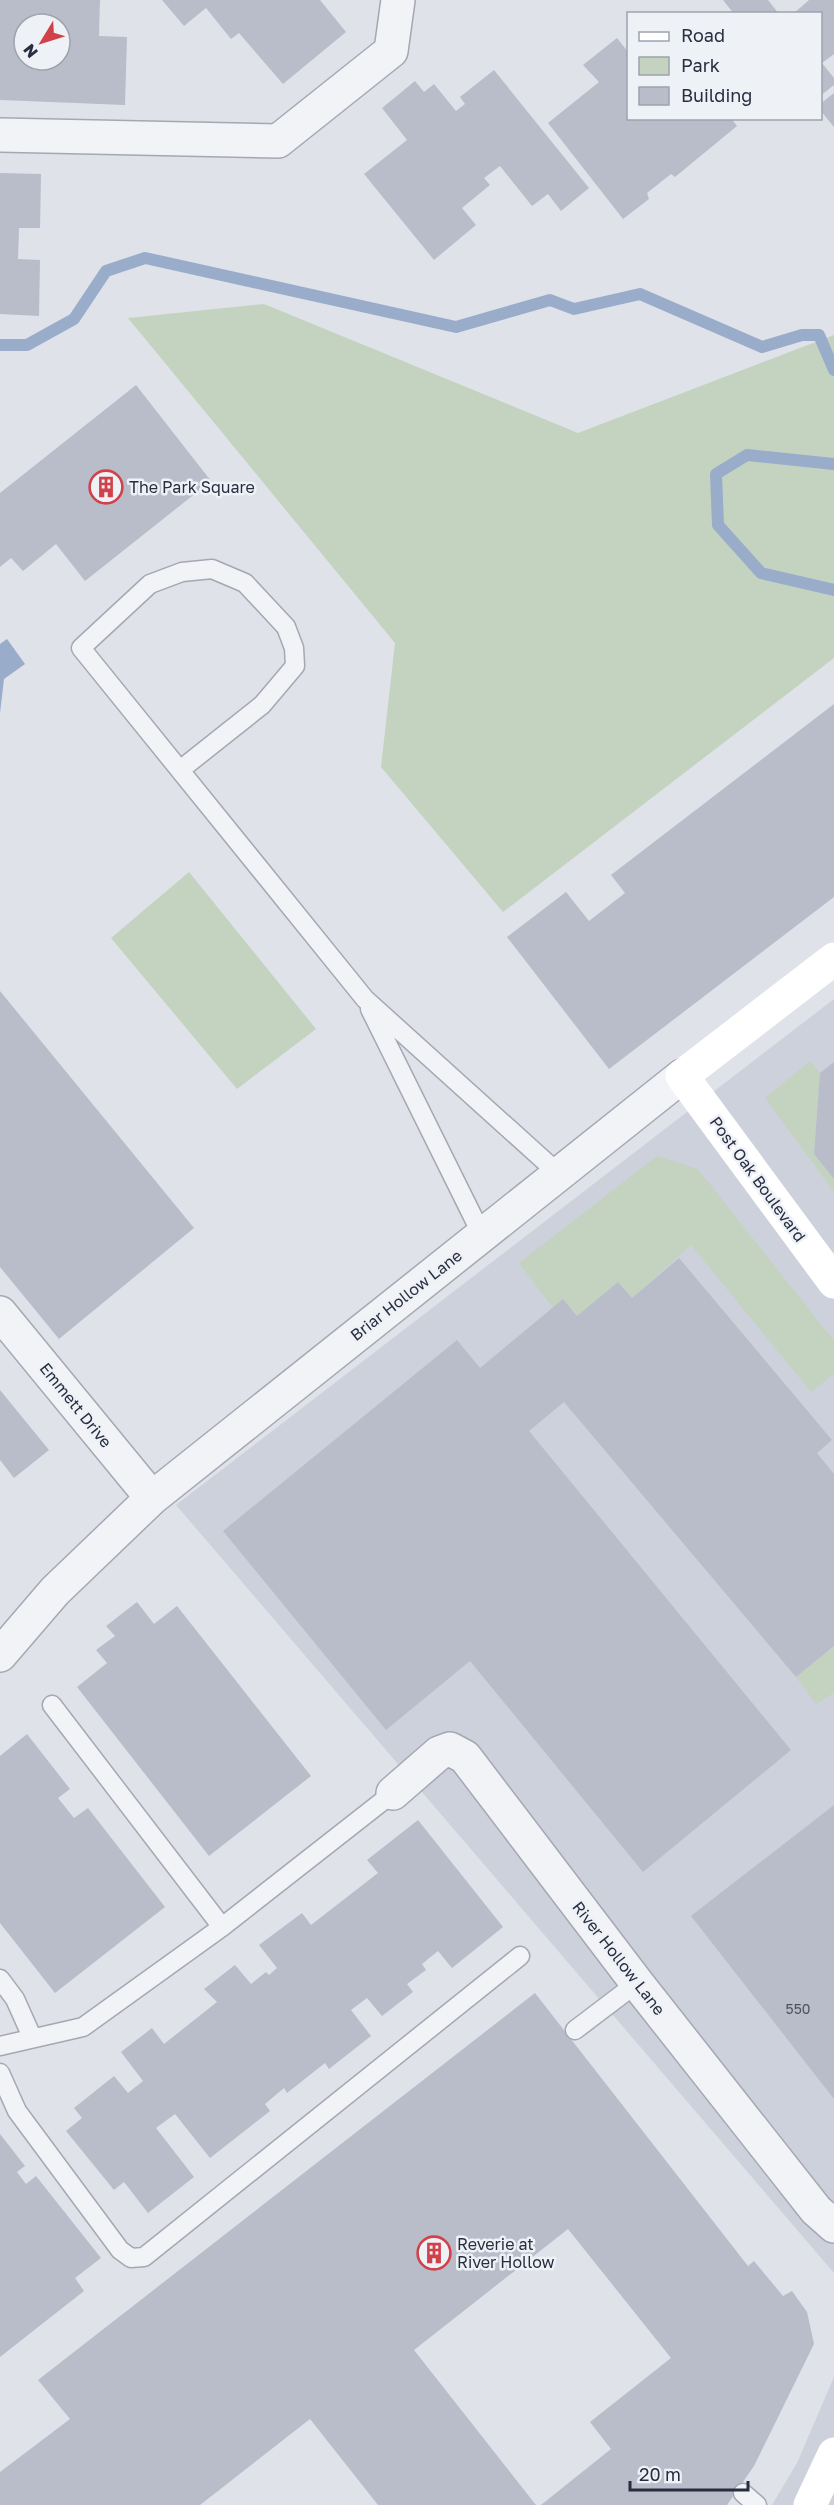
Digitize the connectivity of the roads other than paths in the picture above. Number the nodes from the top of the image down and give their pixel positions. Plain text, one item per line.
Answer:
1 (398, 0) edge
2 (0, 135) edge
3 (180, 770) junction
4 (834, 959) edge
5 (365, 999) junction
6 (682, 1076) junction
7 (559, 1174) junction
8 (482, 1235) junction
9 (834, 1282) edge
10 (0, 1313) edge
11 (152, 1498) junction
12 (0, 1655) edge
13 (52, 1705) dead end
14 (393, 1793) joint
15 (222, 1927) junction
16 (520, 1956) dead end
17 (0, 1980) edge
18 (637, 1983) junction
19 (575, 2030) dead end
20 (33, 2037) junction
21 (0, 2046) edge
22 (0, 2073) edge
23 (834, 2226) edge
24 (834, 2454) edge
25 (810, 2505) edge

1 - 2 street
3 - 3 lane
3 - 5 lane
4 - 6 street, Briar Hollow Lane
5 - 7 lane
5 - 8 lane
6 - 7 street, Briar Hollow Lane
6 - 9 street, Post Oak Boulevard
7 - 8 street, Briar Hollow Lane
8 - 11 street, Briar Hollow Lane
10 - 11 street, Emmett Drive
11 - 12 street, Briar Hollow Lane
13 - 15 lane
14 - 15 lane
14 - 18 street, River Hollow Lane
15 - 20 lane
16 - 22 lane
17 - 20 lane
18 - 19 lane
18 - 23 street, River Hollow Lane
20 - 21 lane
24 - 25 street

